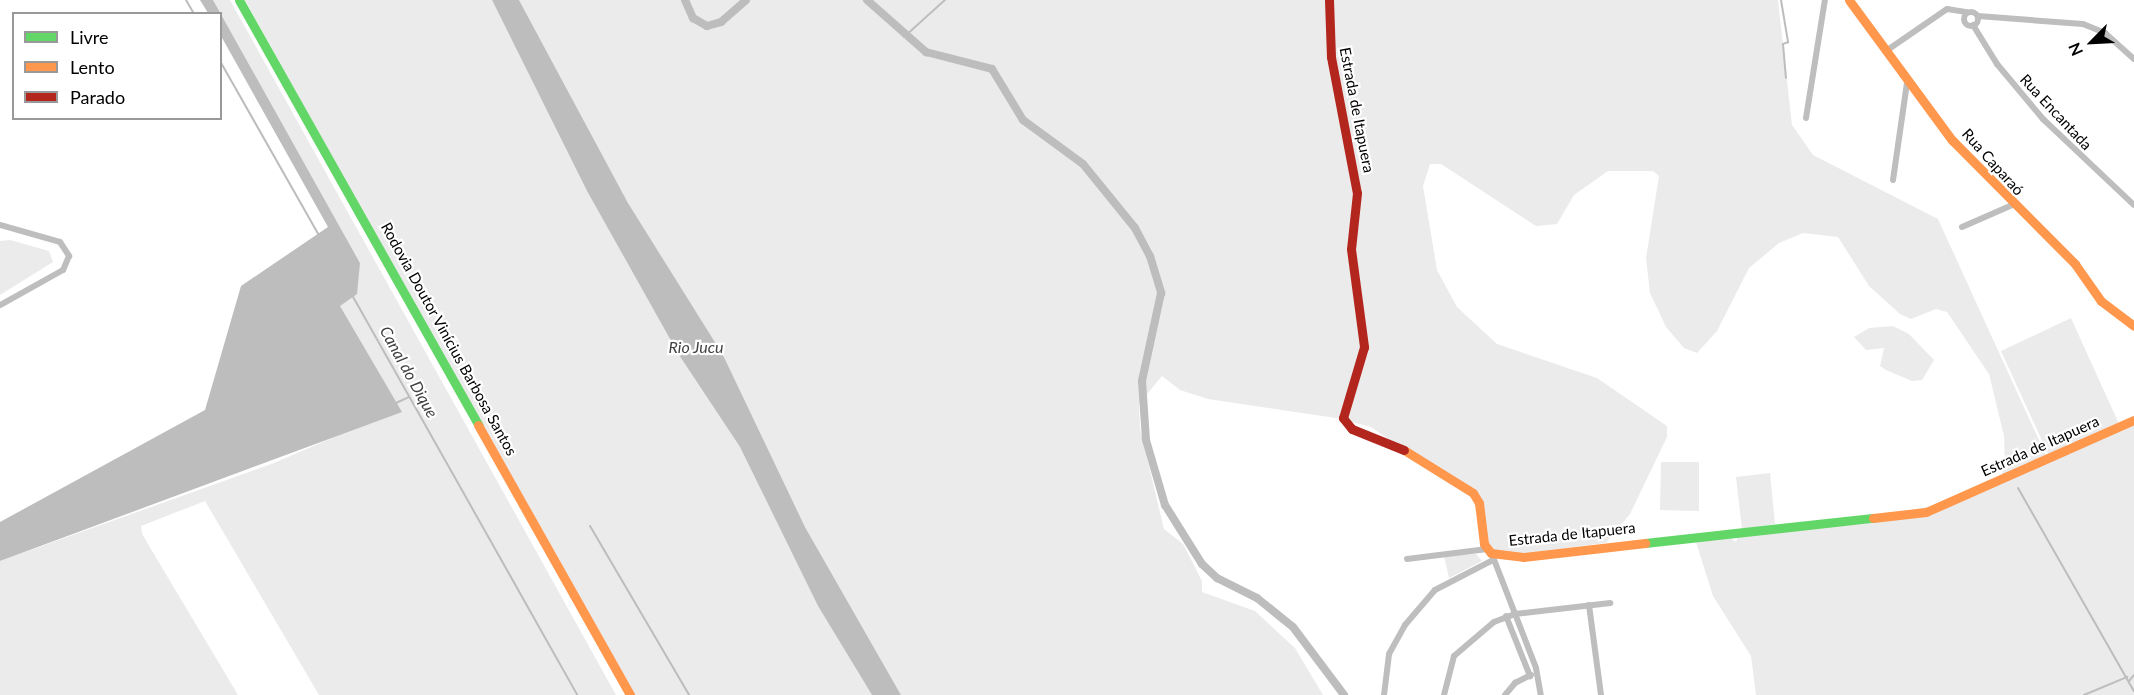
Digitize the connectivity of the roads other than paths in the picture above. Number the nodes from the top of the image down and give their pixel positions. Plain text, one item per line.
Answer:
1 (239, 0) edge
2 (1329, 0) edge
3 (1825, 0) edge
4 (1849, 0) edge
5 (1957, 8) junction
6 (1967, 12) junction
7 (1978, 16) junction
8 (1964, 20) junction
9 (1973, 26) junction
10 (1886, 51) junction
11 (2134, 59) edge
12 (1907, 83) junction
13 (1806, 118) dead end
14 (1893, 180) dead end
15 (2012, 205) junction
16 (2134, 205) edge
17 (0, 225) edge
18 (1962, 227) dead end
19 (0, 305) edge
20 (2134, 326) edge
21 (2134, 420) edge
22 (1491, 554) junction
23 (1407, 559) dead end
24 (1610, 603) dead end
25 (1588, 605) junction
26 (1515, 614) junction
27 (1506, 616) junction
28 (1537, 673) junction
29 (1530, 676) junction
30 (630, 695) edge
31 (1384, 695) edge
32 (1444, 695) edge
33 (1505, 695) edge
34 (1541, 695) edge
35 (1601, 695) edge

1 - 30 street, Rodovia Doutor Vinícius Barbosa Santos
2 - 22 street, Estrada de Itapuera
3 - 13 street
4 - 10 street, Rua Caparaó
5 - 6 street
5 - 8 street
5 - 10 street
6 - 7 street
6 - 8 street
7 - 9 street
7 - 11 street
8 - 9 street
9 - 16 street, Rua Encantada
10 - 12 street, Rua Caparaó
12 - 14 street
12 - 15 street, Rua Caparaó
15 - 18 street
15 - 20 street, Rua Caparaó
17 - 19 street
21 - 22 street, Estrada de Itapuera
22 - 23 street
22 - 26 street
22 - 31 street
24 - 25 street
25 - 26 street
25 - 35 street
26 - 27 street
26 - 28 street
27 - 29 street
27 - 32 street
28 - 29 street
28 - 34 street
29 - 33 street

